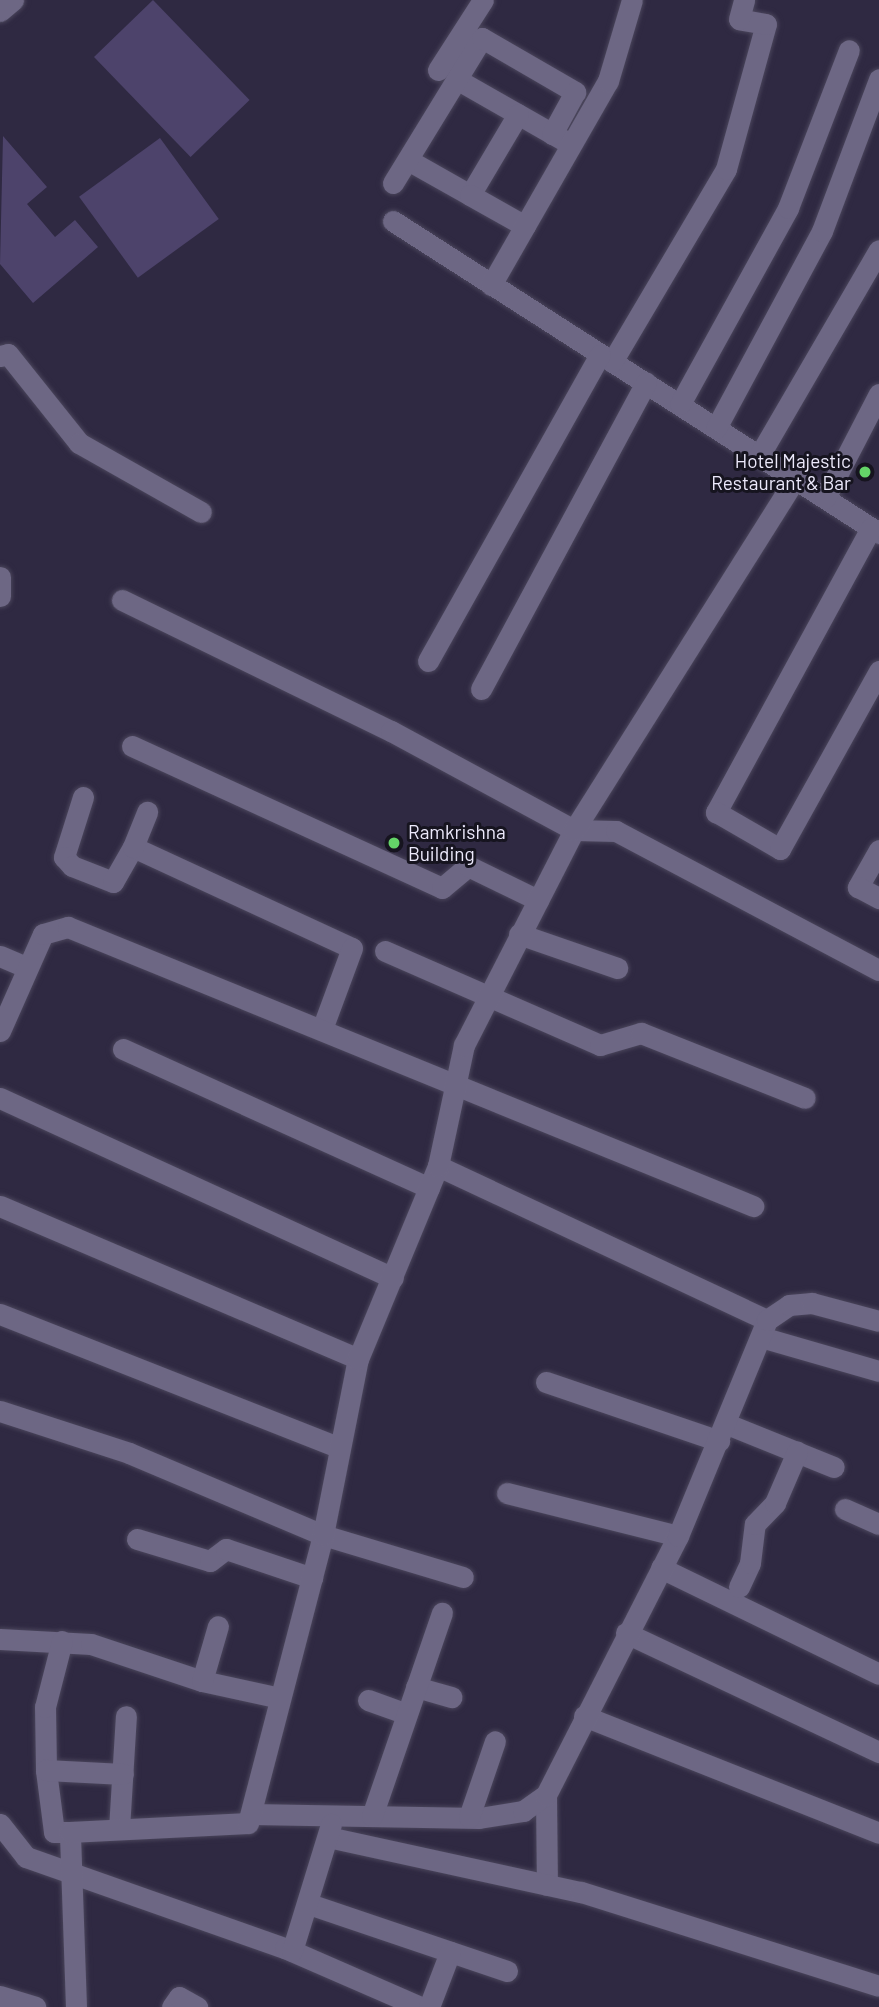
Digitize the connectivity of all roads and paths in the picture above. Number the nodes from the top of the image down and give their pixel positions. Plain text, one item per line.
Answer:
1 (13, 0) edge
2 (483, 0) edge
3 (632, 0) edge
4 (744, 0) edge
5 (0, 11) edge
6 (849, 50) dead end
7 (438, 70) dead end
8 (879, 79) edge
9 (458, 80) junction
10 (517, 114) junction
11 (552, 134) junction
12 (571, 145) junction
13 (408, 160) junction
14 (393, 183) dead end
15 (470, 195) junction
16 (393, 221) dead end
17 (525, 226) junction
18 (879, 250) edge
19 (491, 285) junction
20 (0, 356) edge
21 (606, 358) junction
22 (646, 383) junction
23 (878, 399) edge
24 (680, 404) junction
25 (716, 428) junction
26 (759, 456) junction
27 (795, 479) junction
28 (825, 499) junction
29 (201, 512) dead end
30 (875, 531) edge
31 (0, 577) edge
32 (0, 596) edge
33 (122, 600) dead end
34 (428, 661) dead end
35 (879, 671) edge
36 (481, 689) dead end
37 (132, 746) dead end
38 (83, 797) dead end
39 (147, 812) dead end
40 (574, 830) junction
41 (132, 847) junction
42 (879, 850) edge
43 (879, 898) edge
44 (538, 900) junction
45 (519, 934) junction
46 (384, 951) dead end
47 (0, 956) edge
48 (28, 968) junction
49 (617, 968) dead end
50 (879, 970) edge
51 (488, 999) junction
52 (322, 1029) junction
53 (0, 1031) edge
54 (123, 1049) dead end
55 (457, 1084) junction
56 (0, 1098) edge
57 (805, 1098) dead end
58 (438, 1166) junction
59 (429, 1188) junction
60 (0, 1206) edge
61 (753, 1206) dead end
62 (393, 1278) junction
63 (0, 1314) edge
64 (879, 1321) edge
65 (764, 1329) junction
66 (358, 1359) junction
67 (879, 1371) edge
68 (546, 1382) dead end
69 (0, 1411) edge
70 (723, 1432) junction
71 (338, 1447) junction
72 (797, 1452) junction
73 (834, 1467) dead end
74 (507, 1493) dead end
75 (845, 1509) dead end
76 (879, 1524) edge
77 (323, 1535) junction
78 (678, 1536) junction
79 (137, 1539) dead end
80 (661, 1568) junction
81 (463, 1577) dead end
82 (312, 1578) junction
83 (739, 1587) dead end
84 (442, 1613) dead end
85 (219, 1626) dead end
86 (626, 1633) junction
87 (0, 1639) edge
88 (62, 1641) junction
89 (879, 1674) edge
90 (202, 1681) junction
91 (416, 1687) junction
92 (280, 1698) junction
93 (452, 1698) dead end
94 (368, 1700) dead end
95 (407, 1713) junction
96 (126, 1716) dead end
97 (584, 1716) junction
98 (495, 1741) dead end
99 (879, 1752) edge
100 (46, 1770) junction
101 (122, 1773) junction
102 (547, 1795) junction
103 (251, 1815) junction
104 (334, 1816) junction
105 (372, 1816) junction
106 (469, 1817) junction
107 (0, 1824) edge
108 (119, 1829) junction
109 (70, 1832) junction
110 (879, 1833) edge
111 (328, 1838) junction
112 (68, 1871) junction
113 (548, 1885) junction
114 (309, 1904) junction
115 (292, 1951) junction
116 (450, 1952) junction
117 (507, 1971) dead end
118 (879, 1986) edge
119 (0, 1996) edge
120 (79, 2006) edge
121 (35, 2007) edge
122 (172, 2007) edge
123 (197, 2007) edge
124 (421, 2007) edge
125 (429, 2007) edge

1 - 5 street
2 - 7 street
3 - 12 street
4 - 21 street
6 - 24 street
8 - 25 street
9 - 10 street
9 - 11 street
9 - 13 street
10 - 11 street
10 - 15 street
11 - 12 street
12 - 17 street
13 - 14 street
13 - 15 street
15 - 17 street
16 - 19 street
17 - 19 street
18 - 26 street
19 - 21 street
20 - 29 street
21 - 22 street
21 - 34 street
22 - 24 street
22 - 36 street
23 - 28 street
24 - 25 street
25 - 26 street
26 - 27 street
27 - 28 street
27 - 40 street
28 - 30 street
30 - 35 street
31 - 32 street
33 - 40 street
37 - 44 street
38 - 41 street
39 - 41 street
40 - 44 street
40 - 50 street
41 - 52 street
42 - 43 street
44 - 45 street
45 - 49 street
45 - 51 street
46 - 51 street
47 - 48 street
48 - 52 street
48 - 53 street
51 - 55 street
51 - 57 street
52 - 55 street
54 - 59 street
55 - 58 street
55 - 61 street
56 - 62 street
58 - 59 street
58 - 65 street
59 - 62 street
60 - 66 street
62 - 66 street
63 - 71 street
64 - 65 street
65 - 67 street
65 - 70 street
66 - 71 street
68 - 70 street
69 - 77 street
70 - 72 street
70 - 78 street
71 - 77 street
72 - 73 street
72 - 83 street
74 - 78 street
75 - 76 street
77 - 81 street
77 - 82 street
78 - 80 street
79 - 82 street
80 - 86 street
80 - 89 street
82 - 92 street
84 - 91 street
85 - 90 street
86 - 97 street
86 - 99 street
87 - 88 street
88 - 90 street
88 - 100 street
90 - 92 street
91 - 93 street
91 - 95 street
92 - 103 street
94 - 95 street
95 - 105 street
96 - 101 street
97 - 102 street
97 - 110 street
98 - 106 street
100 - 101 street
100 - 109 street
101 - 108 street
102 - 106 street
102 - 113 street
103 - 104 street
103 - 108 street
104 - 105 street
104 - 111 street
105 - 106 street
107 - 112 street
108 - 109 street
109 - 112 street
111 - 113 street
111 - 114 street
112 - 115 street
112 - 120 street
113 - 118 street
114 - 115 street
114 - 116 street
115 - 124 street
116 - 117 street
116 - 125 street
119 - 121 street
122 - 123 street

